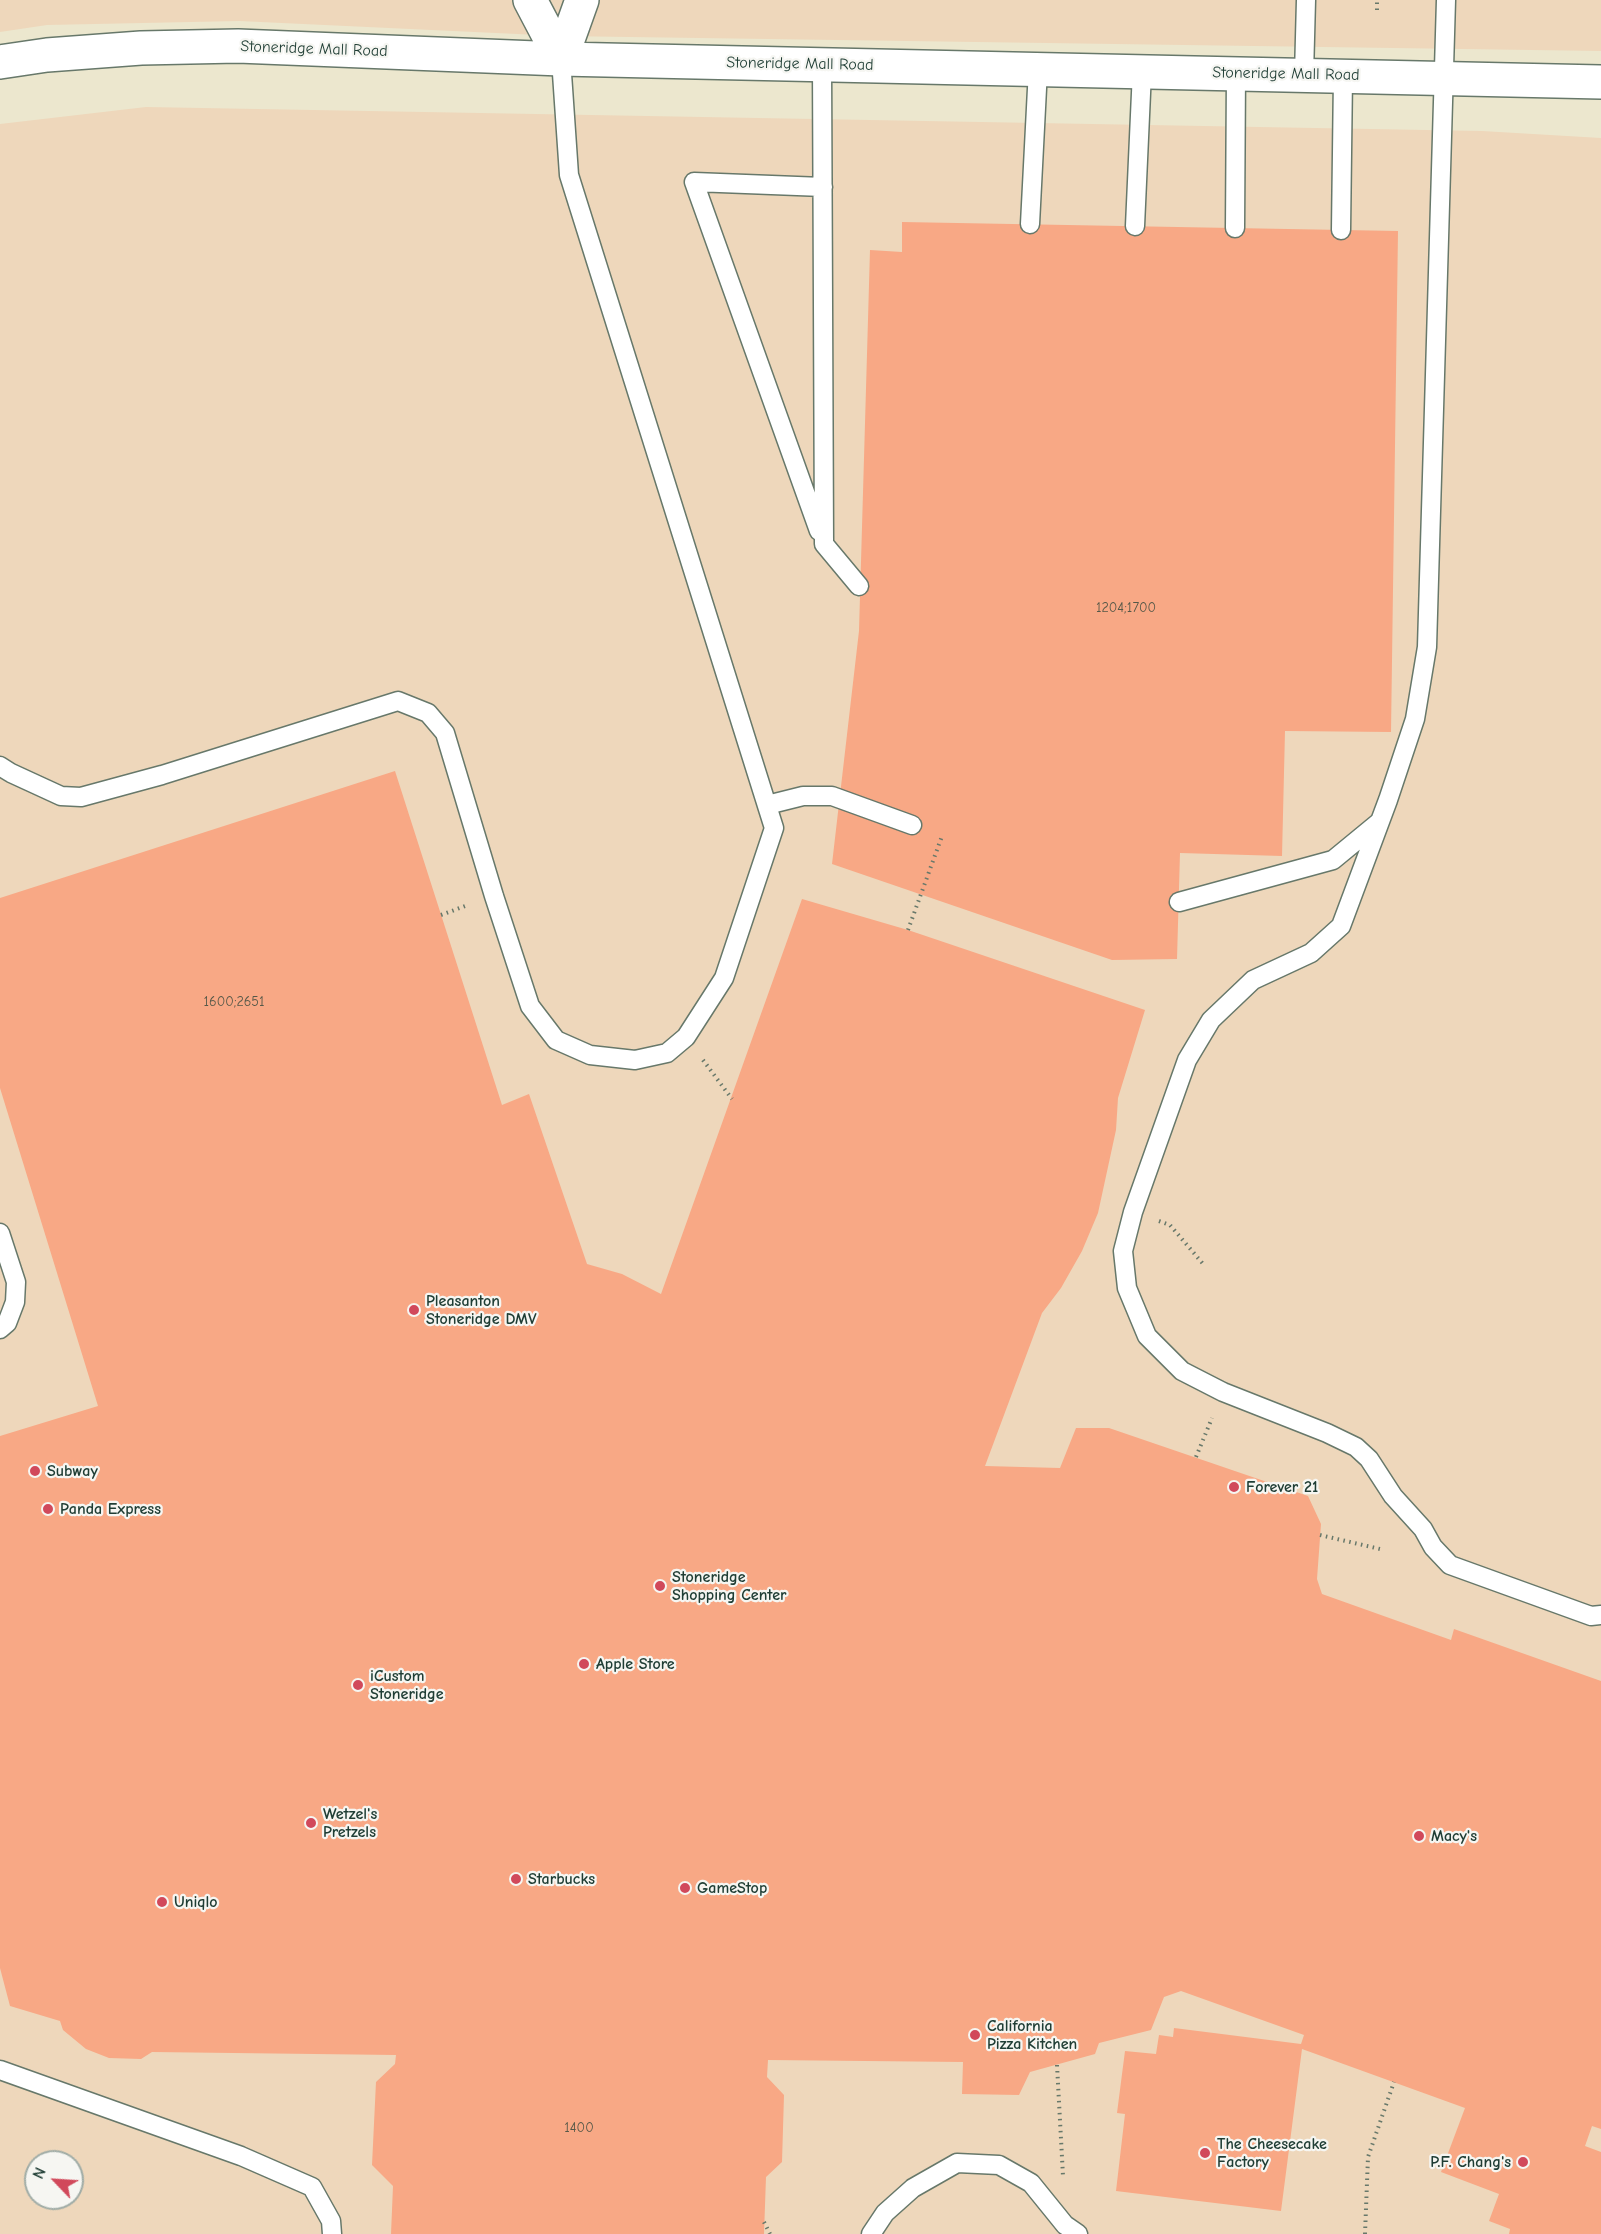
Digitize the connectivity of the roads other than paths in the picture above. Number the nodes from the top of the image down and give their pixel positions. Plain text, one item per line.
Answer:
1 (530, 0) edge
2 (582, 0) edge
3 (1306, 0) edge
4 (1446, 0) edge
5 (561, 59) junction
6 (0, 62) edge
7 (822, 64) junction
8 (1038, 69) junction
9 (1142, 71) junction
10 (1236, 73) junction
11 (1304, 75) junction
12 (1343, 76) junction
13 (1444, 78) junction
14 (1601, 82) edge
15 (823, 187) junction
16 (1030, 224) dead end
17 (1135, 226) dead end
18 (1235, 228) dead end
19 (1341, 230) dead end
20 (824, 544) junction
21 (859, 586) dead end
22 (0, 766) edge
23 (767, 805) junction
24 (1380, 822) junction
25 (912, 825) dead end
26 (1179, 902) dead end
27 (0, 1233) edge
28 (0, 1329) edge
29 (1601, 1616) edge
30 (0, 2070) edge
31 (332, 2234) edge
32 (871, 2234) edge
33 (1078, 2234) edge

1 - 5 street
2 - 5 street
3 - 11 lane
4 - 13 lane
5 - 6 street, Stoneridge Mall Road
5 - 7 street, Stoneridge Mall Road
5 - 23 lane
7 - 8 street, Stoneridge Mall Road
7 - 15 lane
8 - 9 street, Stoneridge Mall Road
8 - 16 lane
9 - 10 street, Stoneridge Mall Road
9 - 17 lane
10 - 11 street, Stoneridge Mall Road
10 - 18 lane
11 - 12 street, Stoneridge Mall Road
12 - 13 street, Stoneridge Mall Road
12 - 19 lane
13 - 14 street, Stoneridge Mall Road
13 - 24 lane
15 - 20 lane
15 - 20 lane
20 - 21 lane
22 - 23 lane
23 - 25 lane
24 - 26 lane
24 - 29 lane
27 - 28 lane
30 - 31 lane
32 - 33 lane

